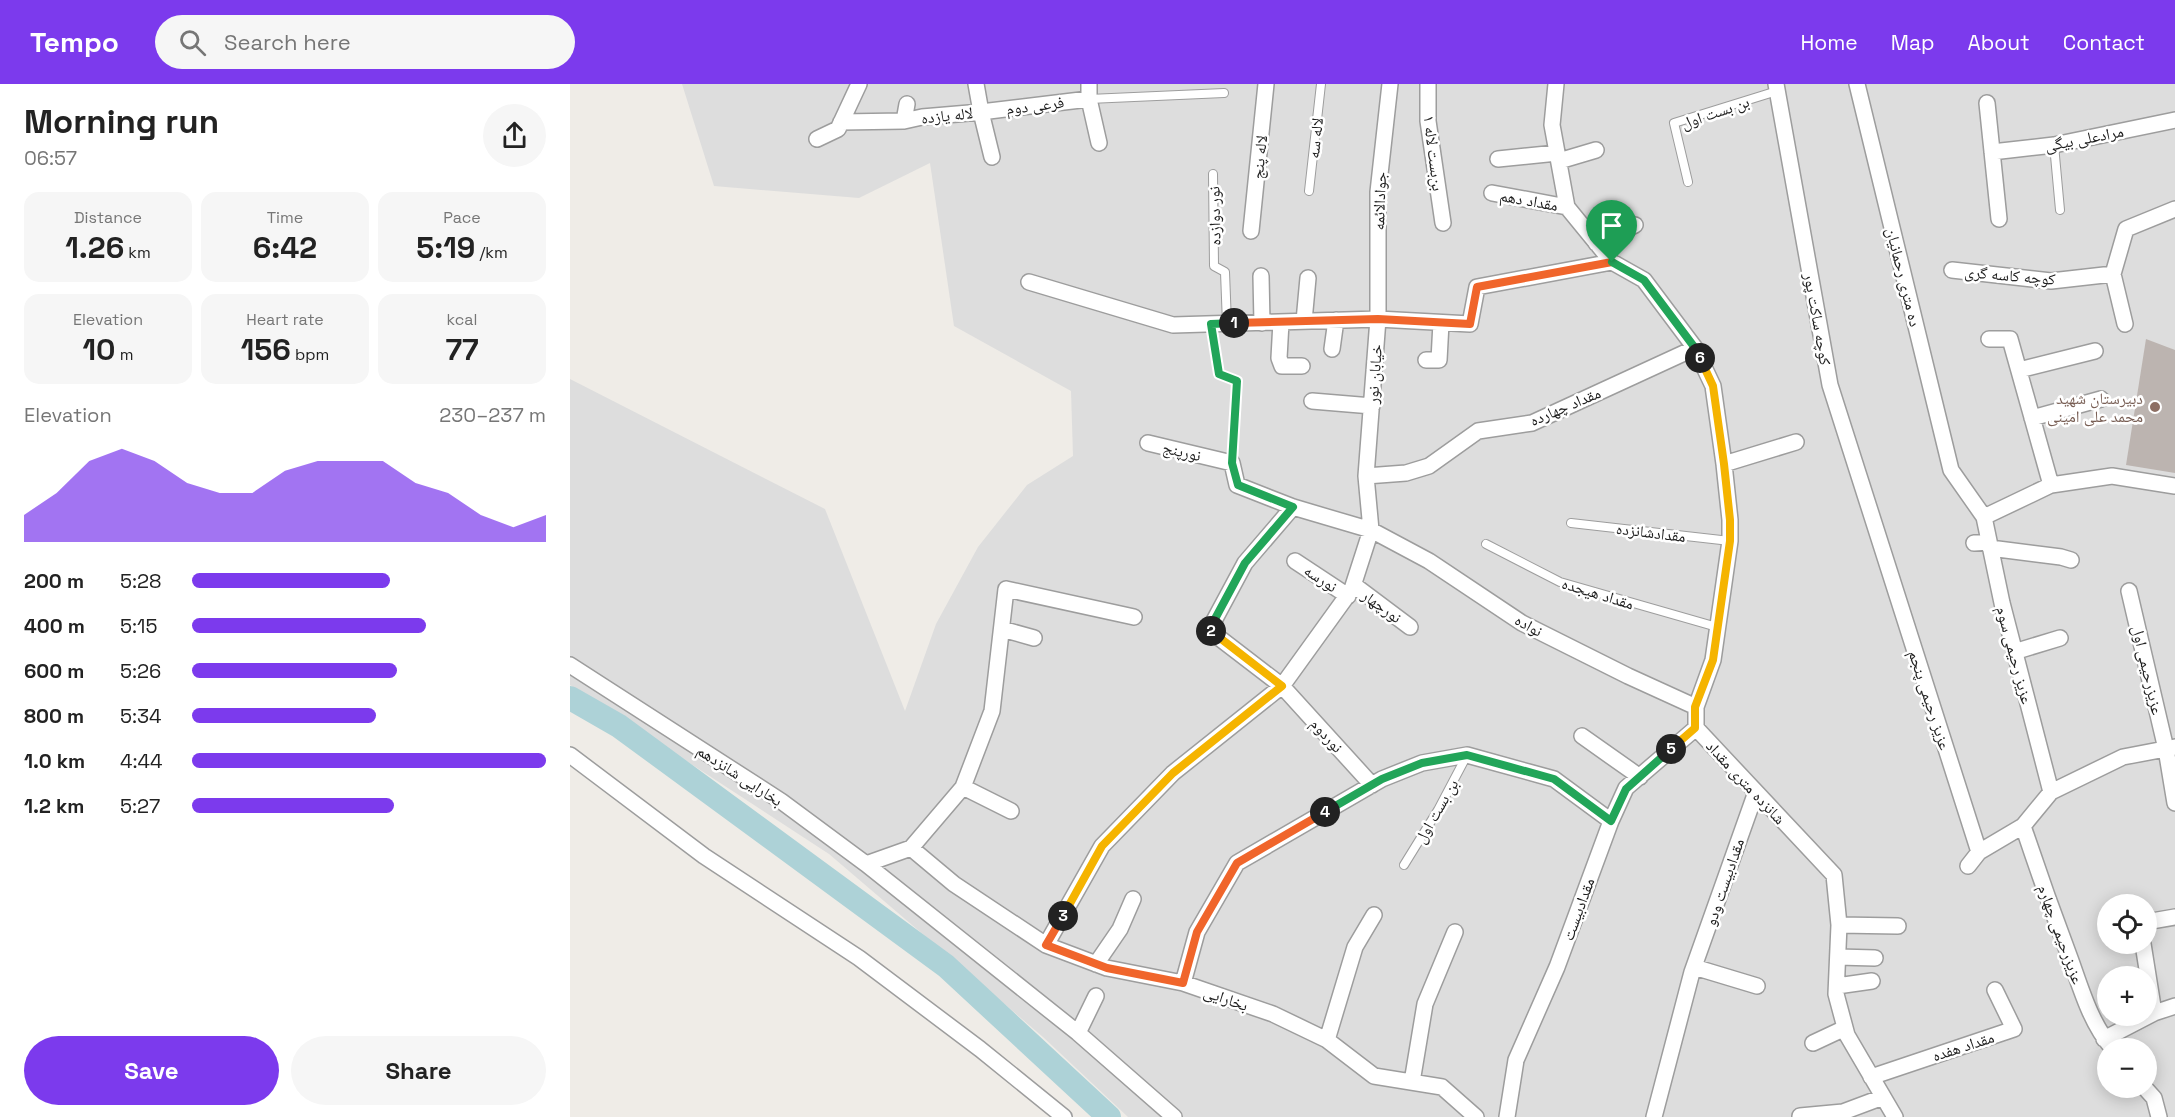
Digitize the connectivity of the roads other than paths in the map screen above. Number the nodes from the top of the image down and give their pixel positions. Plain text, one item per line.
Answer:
1 (859, 84) edge
2 (976, 84) edge
3 (1266, 84) edge
4 (1321, 84) edge
5 (1389, 84) edge
6 (1428, 84) edge
7 (1556, 84) edge
8 (1857, 84) edge
9 (1776, 88) edge
10 (1089, 91) edge
11 (1224, 93) dead end
12 (1987, 103) dead end
13 (907, 104) dead end
14 (981, 112) junction
15 (2175, 120) edge
16 (904, 121) junction
17 (841, 122) junction
18 (817, 139) dead end
19 (1099, 142) dead end
20 (2054, 145) junction
21 (1596, 150) dead end
22 (1992, 152) junction
23 (1558, 157) junction
24 (992, 158) dead end
25 (1498, 159) dead end
26 (1213, 174) dead end
27 (1688, 182) dead end
28 (1309, 191) dead end
29 (1491, 193) dead end
30 (1567, 207) junction
31 (2175, 209) edge
32 (2060, 210) dead end
33 (1999, 219) dead end
34 (1443, 222) dead end
35 (1635, 225) dead end
36 (1251, 231) dead end
37 (1596, 243) junction
38 (1612, 262) junction
39 (1952, 270) dead end
40 (2113, 273) junction
41 (1261, 276) dead end
42 (1308, 278) dead end
43 (1029, 282) dead end
44 (1378, 319) junction
45 (1336, 320) junction
46 (1304, 321) junction
47 (1262, 322) junction
48 (1281, 322) junction
49 (1441, 323) junction
50 (1211, 324) junction
51 (1227, 324) junction
52 (2125, 324) dead end
53 (1989, 339) dead end
54 (1695, 348) junction
55 (1332, 349) dead end
56 (2096, 351) dead end
57 (1426, 360) dead end
58 (1302, 366) dead end
59 (2019, 370) junction
60 (2101, 399) dead end
61 (1312, 401) dead end
62 (1372, 406) junction
63 (2032, 418) junction
64 (1796, 442) dead end
65 (1148, 443) dead end
66 (1232, 463) junction
67 (1724, 464) junction
68 (1366, 476) junction
69 (2051, 485) junction
70 (2175, 486) edge
71 (1293, 507) junction
72 (1984, 517) junction
73 (1571, 523) dead end
74 (1371, 530) junction
75 (1730, 541) junction
76 (1486, 544) dead end
77 (1985, 545) junction
78 (1881, 548) joint
79 (2071, 560) dead end
80 (1295, 561) dead end
81 (1351, 590) junction
82 (2129, 591) dead end
83 (1134, 617) dead end
84 (1410, 627) dead end
85 (1717, 627) junction
86 (1002, 629) junction
87 (1034, 638) dead end
88 (2060, 638) dead end
89 (2014, 652) junction
90 (570, 665) edge
91 (1282, 686) junction
92 (1695, 707) junction
93 (1695, 728) junction
94 (1582, 736) dead end
95 (2170, 748) edge
96 (570, 755) edge
97 (1467, 755) junction
98 (1640, 777) junction
99 (1372, 785) junction
100 (963, 787) junction
101 (1756, 792) junction
102 (2051, 792) junction
103 (2175, 803) edge
104 (1011, 811) dead end
105 (1611, 821) junction
106 (2023, 826) junction
107 (911, 848) junction
108 (1979, 852) junction
109 (866, 864) junction
110 (1404, 865) dead end
111 (1968, 866) dead end
112 (1133, 899) dead end
113 (1374, 915) dead end
114 (2175, 917) edge
115 (2157, 920) edge
116 (1839, 925) junction
117 (1898, 926) dead end
118 (1455, 932) dead end
119 (1046, 945) junction
120 (1838, 957) junction
121 (1875, 958) dead end
122 (1096, 964) junction
123 (1693, 970) junction
124 (1872, 981) dead end
125 (1183, 983) junction
126 (1757, 986) dead end
127 (1837, 986) junction
128 (1995, 990) dead end
129 (1096, 996) dead end
130 (2175, 1006) edge
131 (2157, 1012) edge
132 (2135, 1026) edge
133 (1845, 1028) junction
134 (1078, 1033) junction
135 (2105, 1038) edge
136 (2117, 1038) edge
137 (1327, 1040) junction
138 (1813, 1043) dead end
139 (1871, 1077) junction
140 (1412, 1082) junction
141 (1883, 1097) junction
142 (2154, 1098) edge
143 (1800, 1116) edge
144 (1064, 1117) edge
145 (1174, 1117) edge
146 (1476, 1117) edge
147 (1507, 1117) edge
148 (1654, 1117) edge
149 (1895, 1117) edge
150 (2158, 1117) edge

1 - 17 street
2 - 14 street, لاله یازده
3 - 36 street, لاله پنج
4 - 28 lane, لاله سه
5 - 44 street, جوادالائمه
6 - 34 street, بن‌بست لاله ۱
7 - 23 street, شانزده متری مقداد
8 - 72 street, ده متری رحمانیان
9 - 27 lane, بن بست اول
9 - 78 street, کوچه ساکت پور
10 - 11 lane
10 - 14 street, فرعی دوم
10 - 19 street
12 - 22 street
13 - 16 street, لاله یازده
14 - 16 street, لاله یازده
14 - 24 street
15 - 20 street, مرادعلی بیگی
16 - 17 street
17 - 18 street
20 - 22 street, مرادعلی بیگی
20 - 32 lane
21 - 23 street
22 - 33 street
23 - 25 street
23 - 30 street, شانزده متری مقداد
26 - 51 lane, نور دوازده
29 - 30 street, مقداد دهم
30 - 37 street, شانزده متری مقداد
31 - 40 street
35 - 37 street
37 - 38 street, شانزده متری مقداد
38 - 49 street
38 - 54 street, شانزده متری مقداد
39 - 40 street, کوچه کاسه گری
40 - 52 street
41 - 47 street
42 - 46 street
43 - 50 street, خیابان نور
44 - 45 street, خیابان نور
44 - 49 street
44 - 62 street, خیابان نور
45 - 46 street, خیابان نور
45 - 55 street
46 - 48 street, خیابان نور
47 - 48 street, خیابان نور
47 - 51 street, خیابان نور
48 - 58 street
49 - 57 street
50 - 51 street, خیابان نور
50 - 66 lane
53 - 59 street
54 - 67 street, شانزده متری مقداد
54 - 68 street, مقداد چهارده
56 - 59 street
59 - 63 street
60 - 63 street
61 - 62 street
62 - 68 street, خیابان نور
63 - 69 street
64 - 67 street
65 - 66 street, نورپنج
66 - 71 street
67 - 75 street, شانزده متری مقداد
68 - 74 street, خیابان نور
69 - 70 street
69 - 72 street
71 - 74 street
71 - 91 street, نوردوم
72 - 77 street, عزیز رحیمی سوم
73 - 75 lane, مقدادشانزده
74 - 81 street, خیابان نور
74 - 92 street, نواده
75 - 85 street, شانزده متری مقداد
76 - 85 lane, مقداد هیجده
77 - 79 street
77 - 89 street, عزیز رحیمی سوم
78 - 108 street, عزیز رحیمی پنجم
80 - 81 street, نورسه
81 - 84 street, نورچهار
81 - 91 street, خیابان نور
82 - 95 street, عزیزرحیمی اول
83 - 86 street
85 - 92 street, شانزده متری مقداد
86 - 87 street
86 - 100 street
88 - 89 street
89 - 102 street, عزیز رحیمی سوم
90 - 109 street, بخارایی شانزدهم
91 - 99 street, نوردوم
91 - 119 street, خیابان نور
92 - 93 street, شانزده متری مقداد
93 - 98 street, مقدادبیست
93 - 101 street, شانزده متری مقداد
94 - 98 street
95 - 102 street
95 - 103 street, عزیزرحیمی اول
96 - 144 street
97 - 99 street
97 - 105 street
97 - 110 lane, بن بست اول
98 - 105 street, مقدادبیست
99 - 125 street
100 - 104 street
100 - 107 street
101 - 116 street, شانزده متری مقداد
101 - 123 street, مقدادبیست ودو
102 - 106 street
105 - 147 street, مقدادبیست
106 - 108 street
106 - 135 street, عزیزرحیمی چهارم
107 - 109 street
107 - 119 street, بخارایی
108 - 111 street
109 - 134 street, بخارایی شانزدهم
112 - 122 street
113 - 137 street
114 - 115 street
116 - 117 street
116 - 120 street, شانزده متری مقداد
118 - 140 street
119 - 122 street, بخارایی
120 - 121 street
120 - 127 street, شانزده متری مقداد
122 - 125 street, بخارایی
123 - 126 street
123 - 148 street, مقدادبیست ودو
124 - 127 street
125 - 137 street, بخارایی
127 - 133 street, شانزده متری مقداد
128 - 139 street, مقداد هفده
129 - 134 street
130 - 131 street
132 - 136 street
133 - 138 street
133 - 139 street, شانزده متری مقداد
134 - 145 street, بخارایی شانزدهم
137 - 140 street, بخارایی
139 - 141 street, شانزده متری مقداد
140 - 146 street, بخارایی
141 - 143 street
141 - 149 street, شانزده متری مقداد
142 - 150 street

